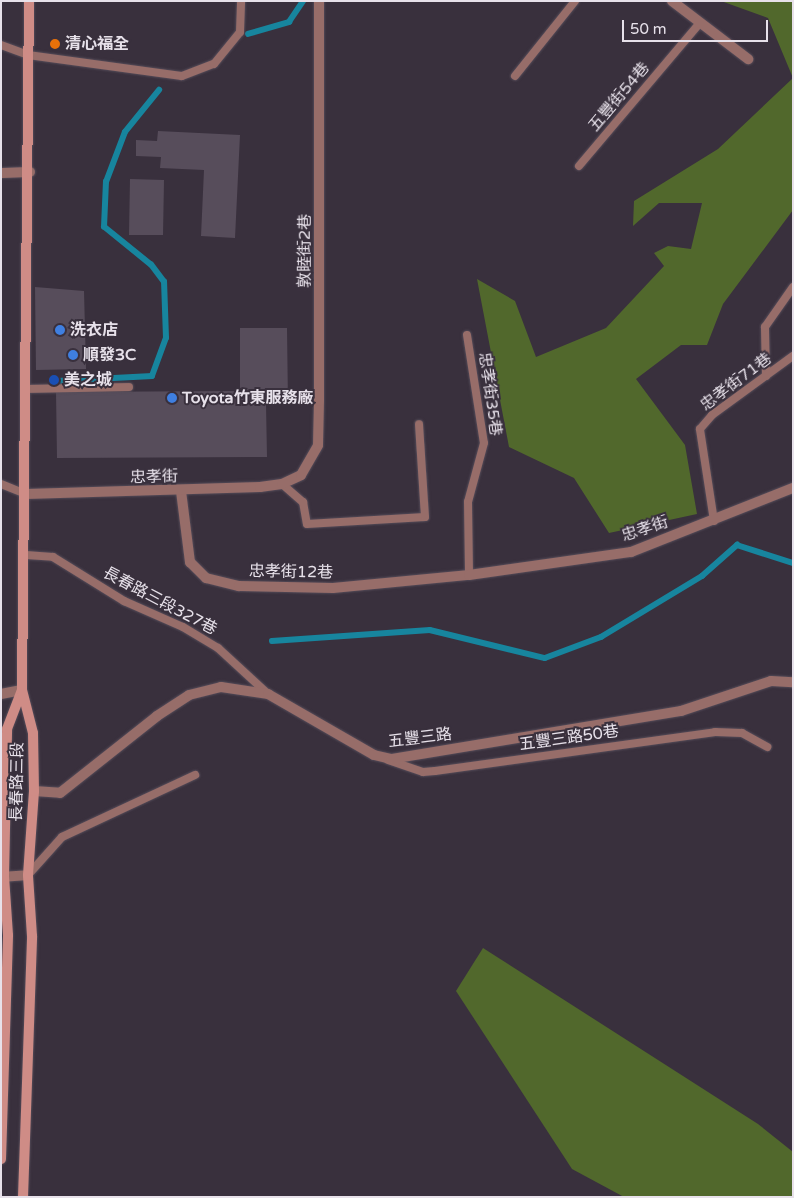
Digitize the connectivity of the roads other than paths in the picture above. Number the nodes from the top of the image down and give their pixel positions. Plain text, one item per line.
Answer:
1 (29, 1) edge
2 (241, 1) edge
3 (319, 1) edge
4 (575, 1) edge
5 (672, 1) edge
6 (700, 23) junction
7 (1, 45) edge
8 (28, 55) junction
9 (748, 60) dead end
10 (515, 76) dead end
11 (579, 166) dead end
12 (30, 172) junction
13 (1, 173) edge
14 (793, 287) edge
15 (467, 335) dead end
16 (793, 356) edge
17 (766, 376) junction
18 (129, 387) dead end
19 (27, 389) junction
20 (419, 424) dead end
21 (1, 484) edge
22 (282, 484) junction
23 (793, 488) edge
24 (181, 492) junction
25 (26, 494) junction
26 (714, 521) junction
27 (26, 555) junction
28 (469, 575) junction
29 (793, 682) edge
30 (22, 690) junction
31 (1, 694) edge
32 (268, 694) junction
33 (767, 747) dead end
34 (374, 755) junction
35 (195, 775) dead end
36 (34, 791) junction
37 (28, 876) junction
38 (3, 877) edge
39 (2, 1114) edge
40 (1, 1159) edge
41 (23, 1197) edge

1 - 8 main road, 長春路三段
2 - 8 lane
3 - 22 street, 敦睦街2巷
4 - 10 lane
5 - 6 street
6 - 9 street
6 - 11 lane, 五豐街54巷
7 - 8 lane
8 - 12 main road, 長春路三段
12 - 13 street
12 - 19 main road, 長春路三段
14 - 17 lane
15 - 28 lane, 忠孝街35巷
16 - 17 lane, 忠孝街71巷
17 - 26 lane, 忠孝街71巷
18 - 19 lane
19 - 25 main road, 長春路三段
20 - 22 lane
21 - 25 lane
22 - 24 street, 忠孝街
23 - 26 street, 忠孝街
24 - 25 street, 忠孝街
24 - 28 street, 忠孝街12巷
25 - 27 main road, 長春路三段
26 - 28 street, 忠孝街
27 - 30 main road, 長春路三段
27 - 32 lane, 長春路三段327巷
29 - 34 street, 五豐三路
30 - 31 street
30 - 36 main road, 長春路三段
30 - 38 main road, 長春路三段
32 - 34 street, 五豐三路
32 - 36 street, 五豐三路
33 - 34 lane, 五豐三路50巷
35 - 37 lane
36 - 37 main road, 長春路三段
37 - 38 street
37 - 41 main road, 長春路三段
38 - 39 main road, 長春路三段
39 - 40 main road, 長春路三段

